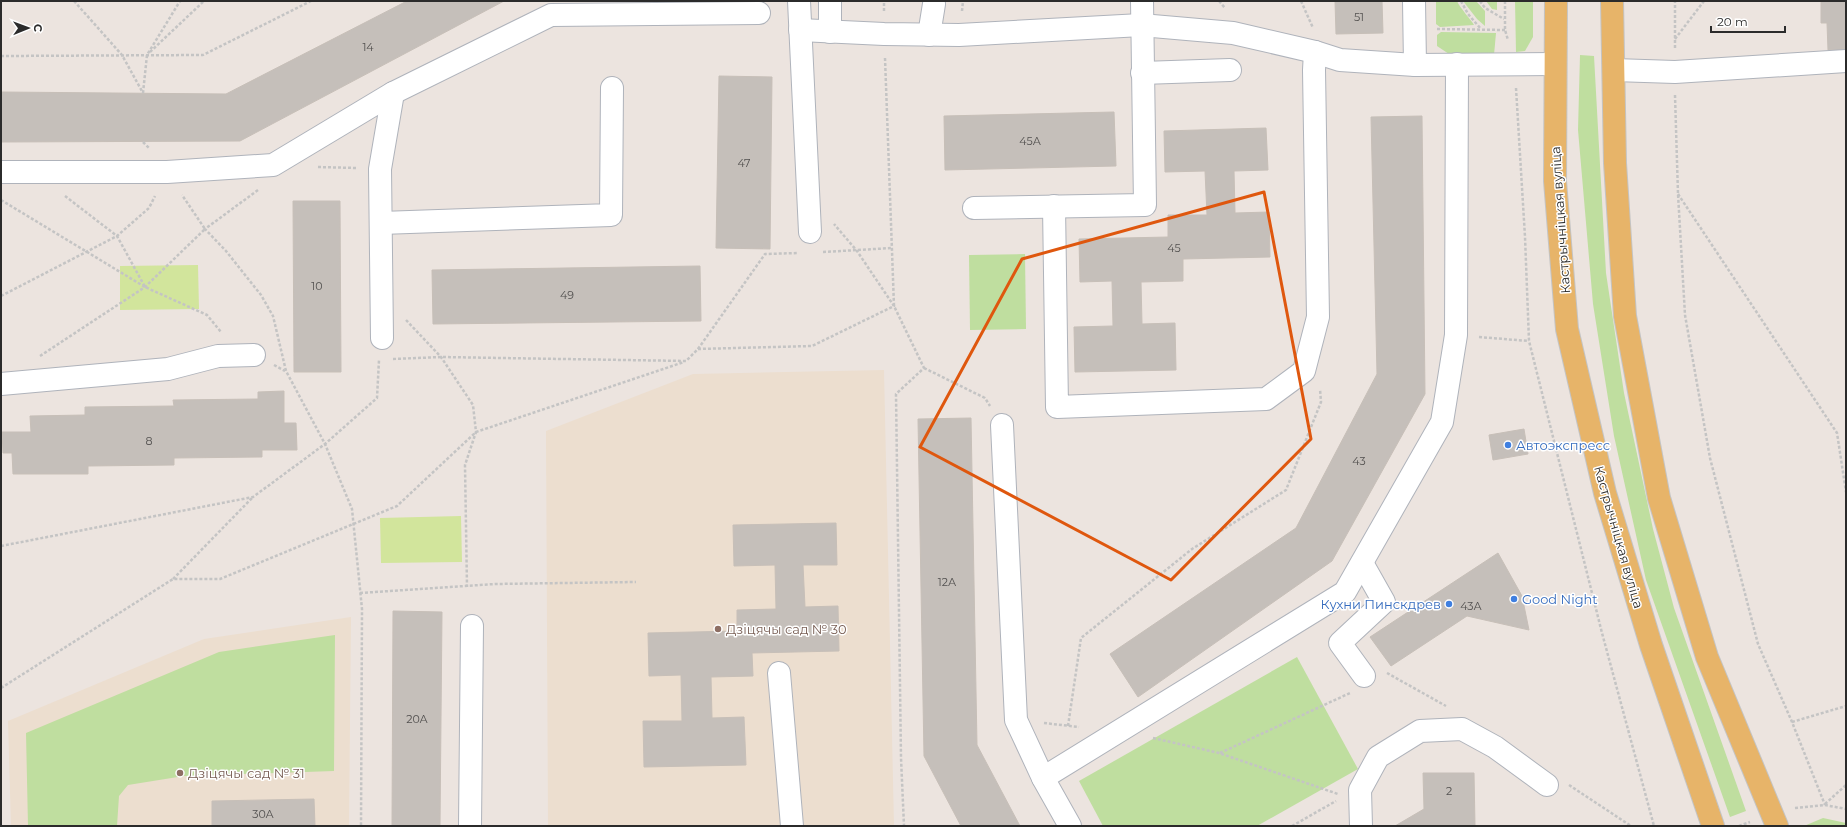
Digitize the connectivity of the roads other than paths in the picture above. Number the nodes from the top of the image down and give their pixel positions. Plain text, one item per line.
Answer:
1 (799, 1) edge
2 (830, 1) edge
3 (1142, 1) edge
4 (1414, 1) edge
5 (1556, 1) edge
6 (1612, 1) edge
7 (934, 4) dead end
8 (759, 14) dead end
9 (1141, 24) junction
10 (800, 30) junction
11 (830, 32) junction
12 (929, 35) junction
13 (1315, 52) junction
14 (1846, 60) edge
15 (1457, 64) junction
16 (1555, 64) junction
17 (1415, 66) junction
18 (1230, 70) dead end
19 (1614, 70) junction
20 (1142, 73) junction
21 (612, 88) dead end
22 (394, 93) junction
23 (1, 172) edge
24 (1054, 206) junction
25 (974, 208) dead end
26 (381, 223) junction
27 (810, 232) dead end
28 (382, 338) dead end
29 (254, 355) road end
30 (1, 384) edge
31 (1002, 425) road end
32 (1362, 563) junction
33 (472, 626) dead end
34 (779, 673) dead end
35 (1366, 681) road end
36 (1043, 778) junction
37 (1555, 784) road end
38 (470, 826) edge
39 (792, 826) edge
40 (1070, 826) edge
41 (1361, 826) edge
42 (1713, 826) edge
43 (1777, 826) edge

1 - 10 street
2 - 11 street
3 - 9 street
4 - 17 street
5 - 16 main road, Кастрычніцкая вуліца
6 - 19 main road
7 - 12 street
8 - 22 street
9 - 12 street
9 - 13 street
9 - 20 street
10 - 11 street
10 - 27 street
11 - 12 street
13 - 17 street
13 - 24 street
14 - 19 street
15 - 16 street
15 - 17 street
15 - 32 street
16 - 42 main road, Кастрычніцкая вуліца
18 - 20 street
19 - 43 main road
20 - 24 street
21 - 26 street
22 - 23 street
22 - 26 street
24 - 25 street
26 - 28 street
29 - 30 street
31 - 36 street
32 - 35 street
32 - 36 street
33 - 38 street
34 - 39 street
36 - 40 street
37 - 41 street

